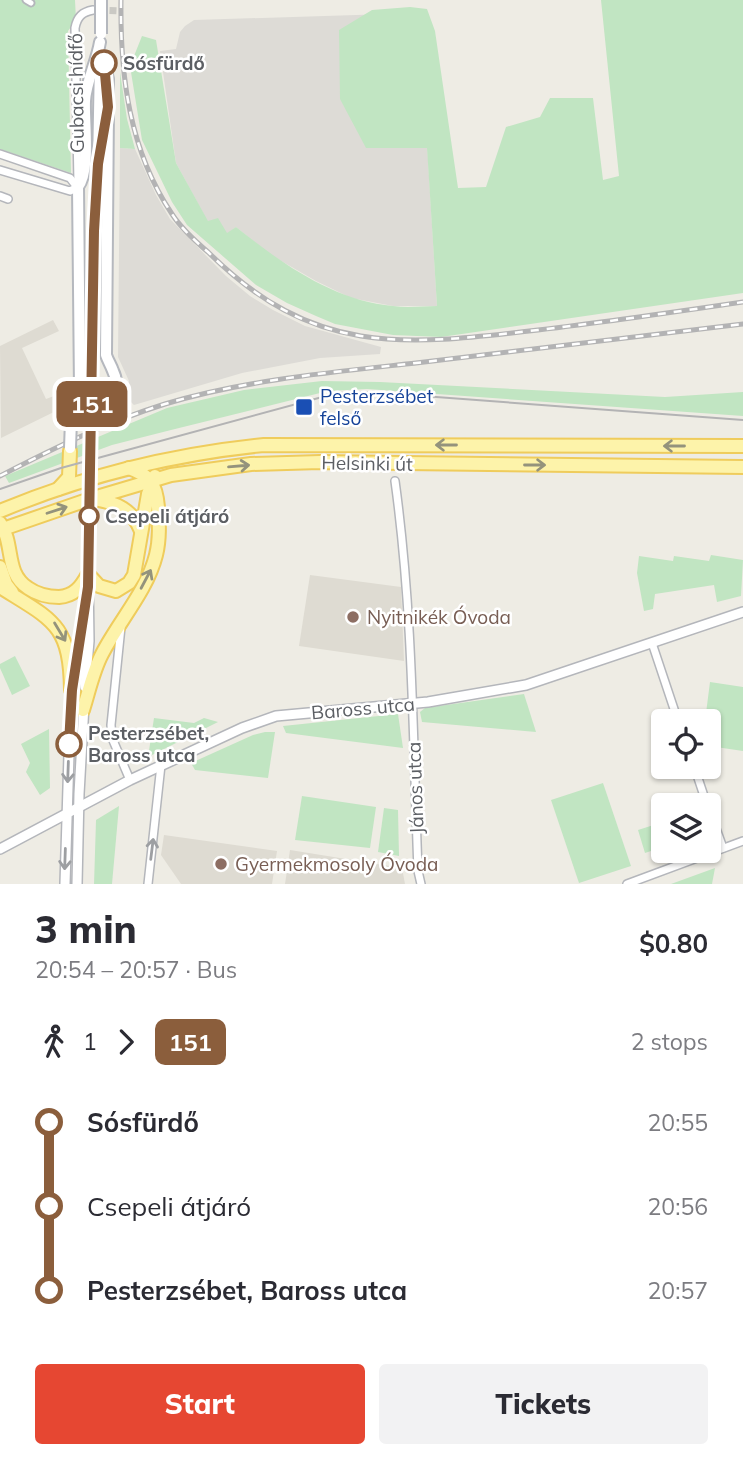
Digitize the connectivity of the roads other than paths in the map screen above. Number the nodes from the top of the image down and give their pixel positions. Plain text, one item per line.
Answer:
1 (101, 0) edge
2 (93, 10) dead end
3 (101, 38) junction
4 (108, 107) junction
5 (0, 154) edge
6 (98, 164) junction
7 (0, 170) edge
8 (57, 174) junction
9 (54, 187) junction
10 (78, 187) junction
11 (77, 401) junction
12 (252, 446) junction
13 (743, 446) edge
14 (70, 451) junction
15 (740, 467) edge
16 (129, 468) junction
17 (105, 475) junction
18 (172, 475) junction
19 (152, 481) junction
20 (395, 481) dead end
21 (55, 492) junction
22 (90, 499) junction
23 (157, 499) junction
24 (4, 509) edge
25 (23, 521) junction
26 (1, 525) edge
27 (141, 531) junction
28 (10, 543) junction
29 (0, 567) edge
30 (88, 580) junction
31 (0, 587) edge
32 (14, 596) junction
33 (743, 612) edge
34 (121, 621) junction
35 (652, 643) junction
36 (72, 690) junction
37 (413, 703) junction
38 (674, 709) edge
39 (83, 710) junction
40 (161, 765) junction
41 (130, 780) junction
42 (78, 808) junction
43 (66, 815) junction
44 (743, 841) edge
45 (721, 843) edge
46 (723, 848) junction
47 (0, 849) edge
48 (65, 884) edge
49 (78, 884) edge
50 (148, 884) edge
51 (422, 884) edge
52 (627, 884) edge

1 - 3 main road, bridge
2 - 10 street, Gubacsi hídfő
3 - 4 main road
3 - 6 main road
3 - 10 main road
4 - 6 main road
4 - 11 main road
5 - 8 street
6 - 30 main road, bridge
7 - 9 street
8 - 9 street
8 - 10 street
9 - 10 street
10 - 11 main road
11 - 14 main road, bridge
13 -> 12 main road, Helsinki út
12 - 16 main road, Helsinki út
12 - 19 main road
14 - 17 main road
14 - 21 main road
18 -> 15 main road, Helsinki út
16 - 17 main road, Helsinki út
16 - 19 main road
17 - 21 main road, Helsinki út
18 - 19 main road, Helsinki út
18 - 23 main road
19 - 22 main road, Helsinki út
19 - 23 main road
19 - 27 main road
20 - 37 street, János utca
21 - 24 main road, Helsinki út
25 -> 22 main road, Helsinki út
22 - 27 main road
34 -> 23 main road
24 - 26 main road
25 - 26 main road, Helsinki út
25 - 28 main road
26 - 28 main road
27 - 30 main road
28 - 30 main road
29 - 32 main road
30 - 36 street
30 - 39 street
31 - 32 main road
32 -> 36 main road
33 - 35 street, Baross utca
34 - 39 main road
34 - 41 street
35 - 37 street, Baross utca
35 - 38 street
36 -> 43 street
37 - 40 street, Baross utca
37 - 51 street, János utca
39 - 42 street
40 - 41 street, Baross utca
50 -> 40 street
41 - 42 street, Baross utca
42 - 43 street, Baross utca
42 - 49 street
43 - 47 street, Baross utca
43 -> 48 street
44 - 46 street
45 - 46 street
46 - 52 street

